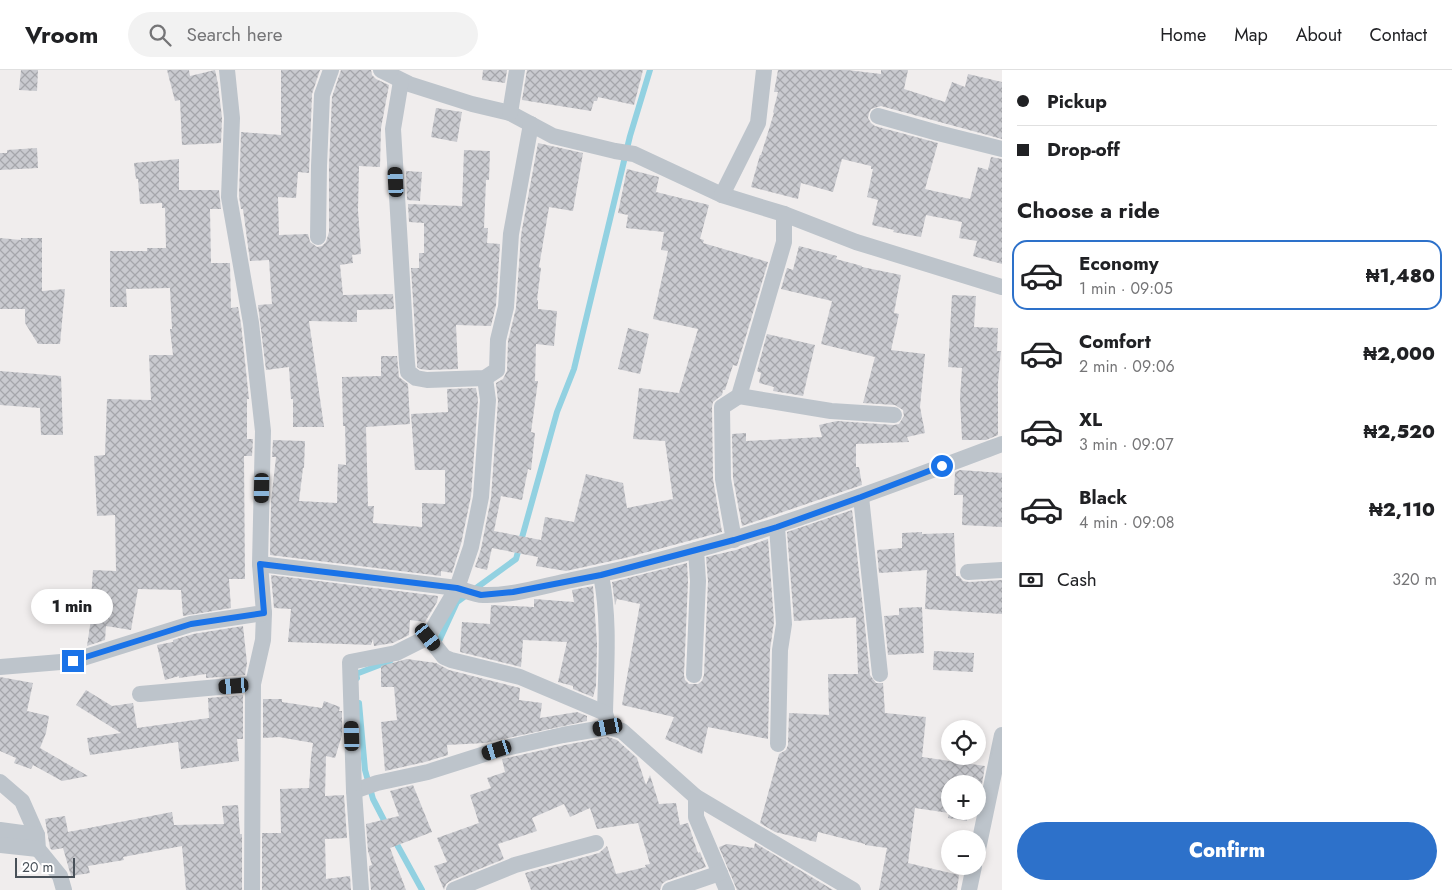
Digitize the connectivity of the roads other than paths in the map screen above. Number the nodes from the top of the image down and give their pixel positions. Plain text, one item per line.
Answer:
1 (227, 70) edge
2 (331, 70) edge
3 (381, 70) edge
4 (516, 70) edge
5 (764, 70) edge
6 (401, 81) junction
7 (510, 113) junction
8 (878, 116) dead end
9 (530, 124) junction
10 (1002, 149) edge
11 (722, 195) junction
12 (784, 214) junction
13 (318, 237) dead end
14 (1002, 287) edge
15 (485, 378) junction
16 (739, 396) junction
17 (894, 415) dead end
18 (1002, 444) edge
19 (861, 497) junction
20 (777, 527) junction
21 (734, 540) junction
22 (696, 550) junction
23 (260, 564) junction
24 (1002, 570) edge
25 (968, 572) dead end
26 (601, 575) junction
27 (457, 588) junction
28 (264, 613) junction
29 (428, 637) junction
30 (0, 667) edge
31 (880, 674) dead end
32 (694, 675) dead end
33 (253, 684) junction
34 (140, 694) dead end
35 (606, 720) junction
36 (1002, 735) edge
37 (778, 744) dead end
38 (999, 763) edge
39 (0, 782) edge
40 (357, 790) junction
41 (696, 796) junction
42 (0, 830) edge
43 (983, 830) edge
44 (37, 842) junction
45 (596, 843) dead end
46 (0, 845) edge
47 (720, 874) junction
48 (972, 875) edge
49 (64, 890) edge
50 (252, 890) edge
51 (361, 890) edge
52 (454, 890) edge
53 (670, 890) edge
54 (727, 890) edge
55 (853, 890) edge
56 (969, 890) edge

1 - 23 street
2 - 13 street
3 - 6 street
4 - 7 street
5 - 11 street
6 - 7 street
6 - 15 street
7 - 9 street
8 - 10 street
9 - 11 street
9 - 15 street
11 - 12 street
12 - 14 street
12 - 16 street
15 - 27 street
16 - 17 street
16 - 21 street
18 - 19 street
19 - 20 street
19 - 31 street
20 - 21 street
20 - 37 street
21 - 22 street
22 - 26 street
22 - 32 street
23 - 27 street
23 - 28 street
24 - 25 street
26 - 27 street
26 - 35 street
27 - 29 street
28 - 30 street
28 - 33 street
29 - 35 street
29 - 40 street
33 - 34 street
33 - 50 street
35 - 40 street
35 - 41 street
36 - 38 street
38 - 43 street
39 - 44 street
40 - 51 street
41 - 47 street
41 - 55 street
42 - 44 street
44 - 46 street
44 - 49 street
45 - 52 street
47 - 53 street
47 - 54 street
48 - 56 street

